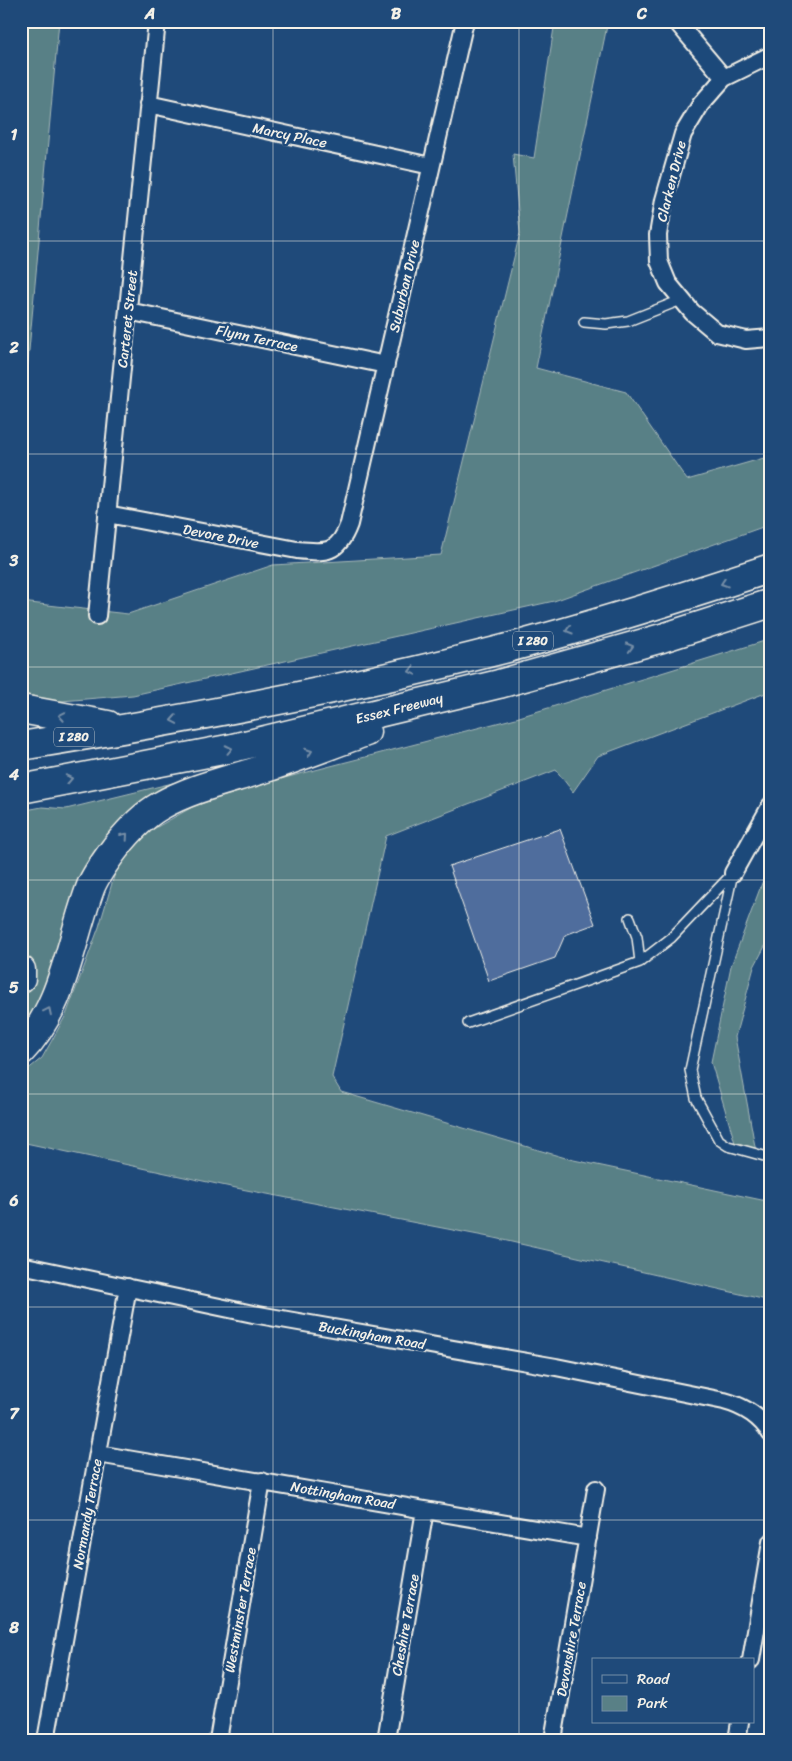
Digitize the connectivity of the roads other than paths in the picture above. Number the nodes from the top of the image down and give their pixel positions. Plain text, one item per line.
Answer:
1 (157, 21) edge
2 (464, 21) edge
3 (676, 21) edge
4 (771, 54) edge
5 (724, 78) junction
6 (148, 104) junction
7 (431, 166) junction
8 (681, 300) junction
9 (128, 311) junction
10 (584, 322) dead end
11 (771, 338) edge
12 (386, 365) junction
13 (107, 514) junction
14 (335, 547) joint
15 (771, 568) edge
16 (771, 604) edge
17 (97, 616) dead end
18 (499, 684) junction
19 (21, 709) edge
20 (127, 728) junction
21 (21, 746) edge
22 (21, 789) edge
23 (771, 805) edge
24 (733, 873) junction
25 (630, 918) dead end
26 (640, 962) junction
27 (21, 970) edge
28 (21, 978) edge
29 (468, 1023) dead end
30 (21, 1051) edge
31 (764, 1156) dead end
32 (21, 1264) edge
33 (128, 1287) junction
34 (771, 1434) edge
35 (98, 1454) junction
36 (262, 1481) junction
37 (596, 1489) dead end
38 (425, 1510) junction
39 (588, 1538) junction
40 (771, 1542) edge
41 (751, 1658) edge
42 (740, 1724) edge
43 (46, 1740) edge
44 (218, 1740) edge
45 (386, 1740) edge
46 (553, 1740) edge
47 (737, 1740) edge

1 - 6 street, Carteret Street
2 - 7 street, Suburban Drive
3 - 5 street
4 - 5 street, Clarken Drive
5 - 8 street, Clarken Drive
6 - 7 street, Marcy Place
6 - 9 street, Carteret Street
7 - 12 street, Suburban Drive
8 - 10 lane
8 - 11 street, Clarken Drive
9 - 12 street, Flynn Terrace
9 - 13 street, Carteret Street
12 - 14 street, Suburban Drive
13 - 14 street, Devore Drive
13 - 17 street, Carteret Street
15 -> 20 highway, I 280
18 -> 16 highway, Essex Freeway / I 280
22 -> 18 highway, Essex Freeway / I 280
30 -> 18 highway
20 -> 19 highway
20 - 21 highway, I 280
23 - 24 street
24 - 26 lane
24 - 31 lane
25 - 26 lane
26 - 29 lane
27 - 28 highway
32 - 33 street, Buckingham Road
33 - 34 street, Buckingham Road
33 - 35 street, Normandy Terrace
35 - 36 street, Nottingham Road
35 - 43 street, Normandy Terrace
36 - 38 street, Nottingham Road
36 - 44 street, Westminster Terrace
37 - 39 street, Devonshire Terrace
38 - 39 street, Nottingham Road
38 - 45 street, Cheshire Terrace
39 - 46 street, Devonshire Terrace
40 - 41 street
42 - 47 street

